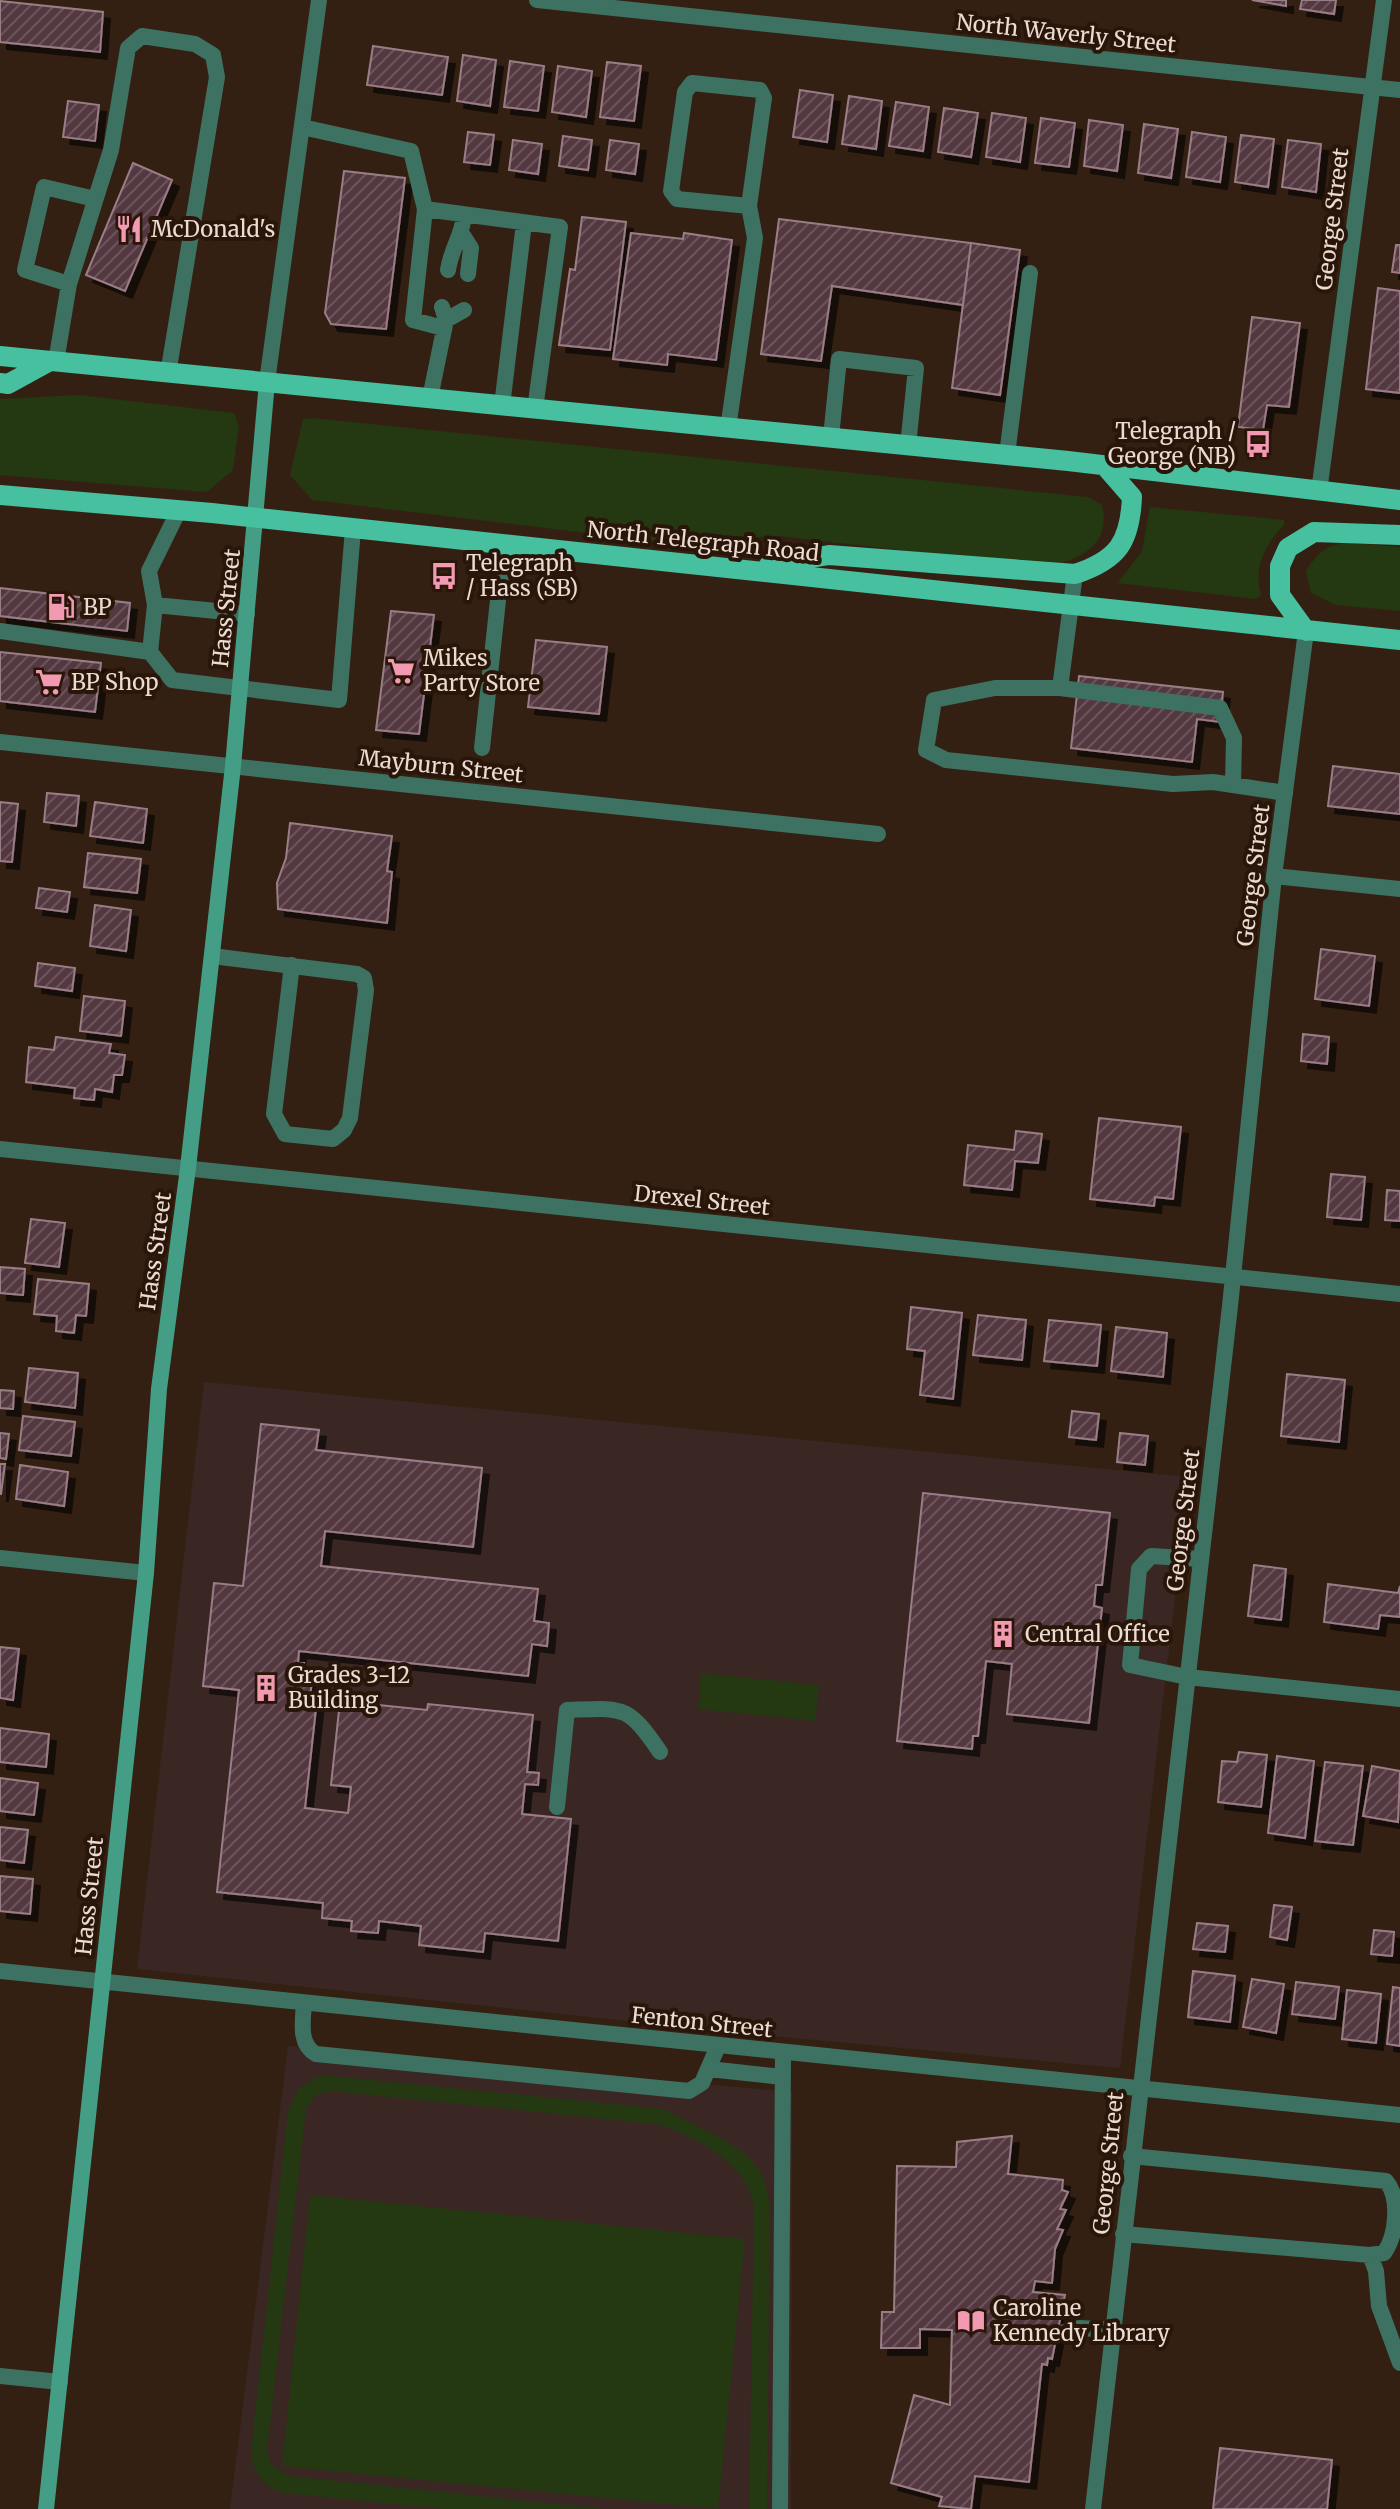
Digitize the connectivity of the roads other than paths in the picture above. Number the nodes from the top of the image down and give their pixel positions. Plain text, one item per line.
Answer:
1 (319, 0) edge
2 (537, 0) edge
3 (1384, 0) edge
4 (1371, 87) junction
5 (1400, 90) edge
6 (302, 127) junction
7 (95, 199) junction
8 (749, 206) junction
9 (425, 209) junction
10 (464, 216) junction
11 (524, 223) junction
12 (462, 234) junction
13 (448, 270) dead end
14 (1030, 273) dead end
15 (468, 274) dead end
16 (69, 284) junction
17 (464, 310) dead end
18 (444, 318) junction
19 (0, 356) edge
20 (53, 361) junction
21 (168, 374) junction
22 (267, 382) junction
23 (0, 383) edge
24 (430, 398) junction
25 (502, 406) junction
26 (535, 409) junction
27 (728, 429) junction
28 (831, 437) junction
29 (908, 446) junction
30 (1007, 455) junction
31 (1105, 466) junction
32 (1319, 492) junction
33 (0, 495) edge
34 (1400, 500) edge
35 (179, 510) junction
36 (257, 519) junction
37 (353, 529) junction
38 (1400, 535) edge
39 (504, 545) junction
40 (741, 569) junction
41 (1075, 574) junction
42 (1073, 603) junction
43 (155, 605) junction
44 (247, 614) junction
45 (0, 631) edge
46 (1306, 631) junction
47 (1400, 640) edge
48 (150, 652) junction
49 (240, 687) junction
50 (1060, 688) junction
51 (0, 742) edge
52 (482, 748) dead end
53 (233, 766) junction
54 (1233, 785) junction
55 (1285, 793) junction
56 (878, 834) dead end
57 (1274, 876) junction
58 (1400, 889) edge
59 (212, 956) junction
60 (292, 965) junction
61 (0, 1149) edge
62 (188, 1168) junction
63 (1233, 1277) junction
64 (1400, 1294) edge
65 (0, 1558) edge
66 (1200, 1559) junction
67 (146, 1573) junction
68 (1187, 1677) junction
69 (1400, 1699) edge
70 (660, 1752) dead end
71 (557, 1807) dead end
72 (0, 1971) edge
73 (102, 1982) junction
74 (304, 2003) junction
75 (718, 2046) junction
76 (783, 2053) junction
77 (709, 2069) junction
78 (782, 2077) junction
79 (1138, 2088) junction
80 (1400, 2115) edge
81 (1131, 2156) junction
82 (1123, 2234) junction
83 (1370, 2255) junction
84 (1112, 2330) junction
85 (1057, 2334) dead end
86 (1399, 2357) edge
87 (0, 2376) edge
88 (60, 2382) junction
89 (46, 2509) edge
90 (780, 2509) edge
91 (1093, 2509) edge

1 - 6 street, Hass Street
2 - 4 street, North Waverly Street
3 - 4 street, George Street
4 - 5 street, North Waverly Street
4 - 32 street, George Street
6 - 9 street
6 - 22 street, Hass Street
7 - 16 street
7 - 16 street
7 - 21 street
8 - 8 street
8 - 27 street
9 - 10 street
9 - 18 street
10 - 11 street
10 - 12 street
11 - 25 street
11 - 26 street
12 - 13 street
12 - 15 street
14 - 30 street
16 - 20 street
17 - 18 street
18 - 24 street
19 - 20 main road
20 - 21 main road
20 - 23 main road
21 - 22 main road
22 - 24 main road
22 - 36 street, Hass Street
24 - 25 main road
25 - 26 main road
26 - 27 main road
27 - 28 main road
28 - 29 main road
28 - 29 street
29 - 30 main road
30 - 31 main road
31 - 32 main road
31 - 41 main road
32 - 34 main road
33 - 35 main road, North Telegraph Road
35 - 36 main road, North Telegraph Road
35 - 43 street
36 - 37 main road, North Telegraph Road
36 - 44 street, Hass Street
37 - 39 main road, North Telegraph Road
37 - 49 street
38 - 46 main road
39 - 40 main road, North Telegraph Road
39 - 52 street
40 - 41 main road
40 - 42 main road, North Telegraph Road
41 - 42 street
42 - 46 main road, North Telegraph Road
42 - 50 street
43 - 44 street
43 - 48 street
44 - 49 street, Hass Street
45 - 48 street
46 - 47 main road, North Telegraph Road
46 - 55 street, George Street
48 - 49 street
49 - 53 street, Hass Street
50 - 54 street
50 - 54 street
51 - 53 street, Mayburn Street
53 - 56 street, Mayburn Street
53 - 59 street, Hass Street
54 - 55 street
55 - 57 street, George Street
57 - 58 street
57 - 63 street, George Street
59 - 60 street
59 - 62 street, Hass Street
60 - 60 street
61 - 62 street, Drexel Street
62 - 63 street, Drexel Street
62 - 67 street, Hass Street
63 - 64 street, Drexel Street
63 - 66 street, George Street
65 - 67 street
66 - 68 street, George Street
66 - 68 street
67 - 73 street, Hass Street
68 - 69 street
68 - 79 street, George Street
70 - 71 street
72 - 73 street, Fenton Street
73 - 74 street, Fenton Street
73 - 88 street, Hass Street
74 - 75 street, Fenton Street
74 - 77 street
75 - 76 street, Fenton Street
75 - 77 street
76 - 78 street
76 - 79 street, Fenton Street
77 - 78 street
78 - 90 street
79 - 80 street, Fenton Street
79 - 81 street, George Street
81 - 82 street, George Street
81 - 83 street
82 - 83 street
82 - 84 street, George Street
83 - 86 street
84 - 85 street
84 - 91 street, George Street
87 - 88 street
88 - 89 street, Hass Street

